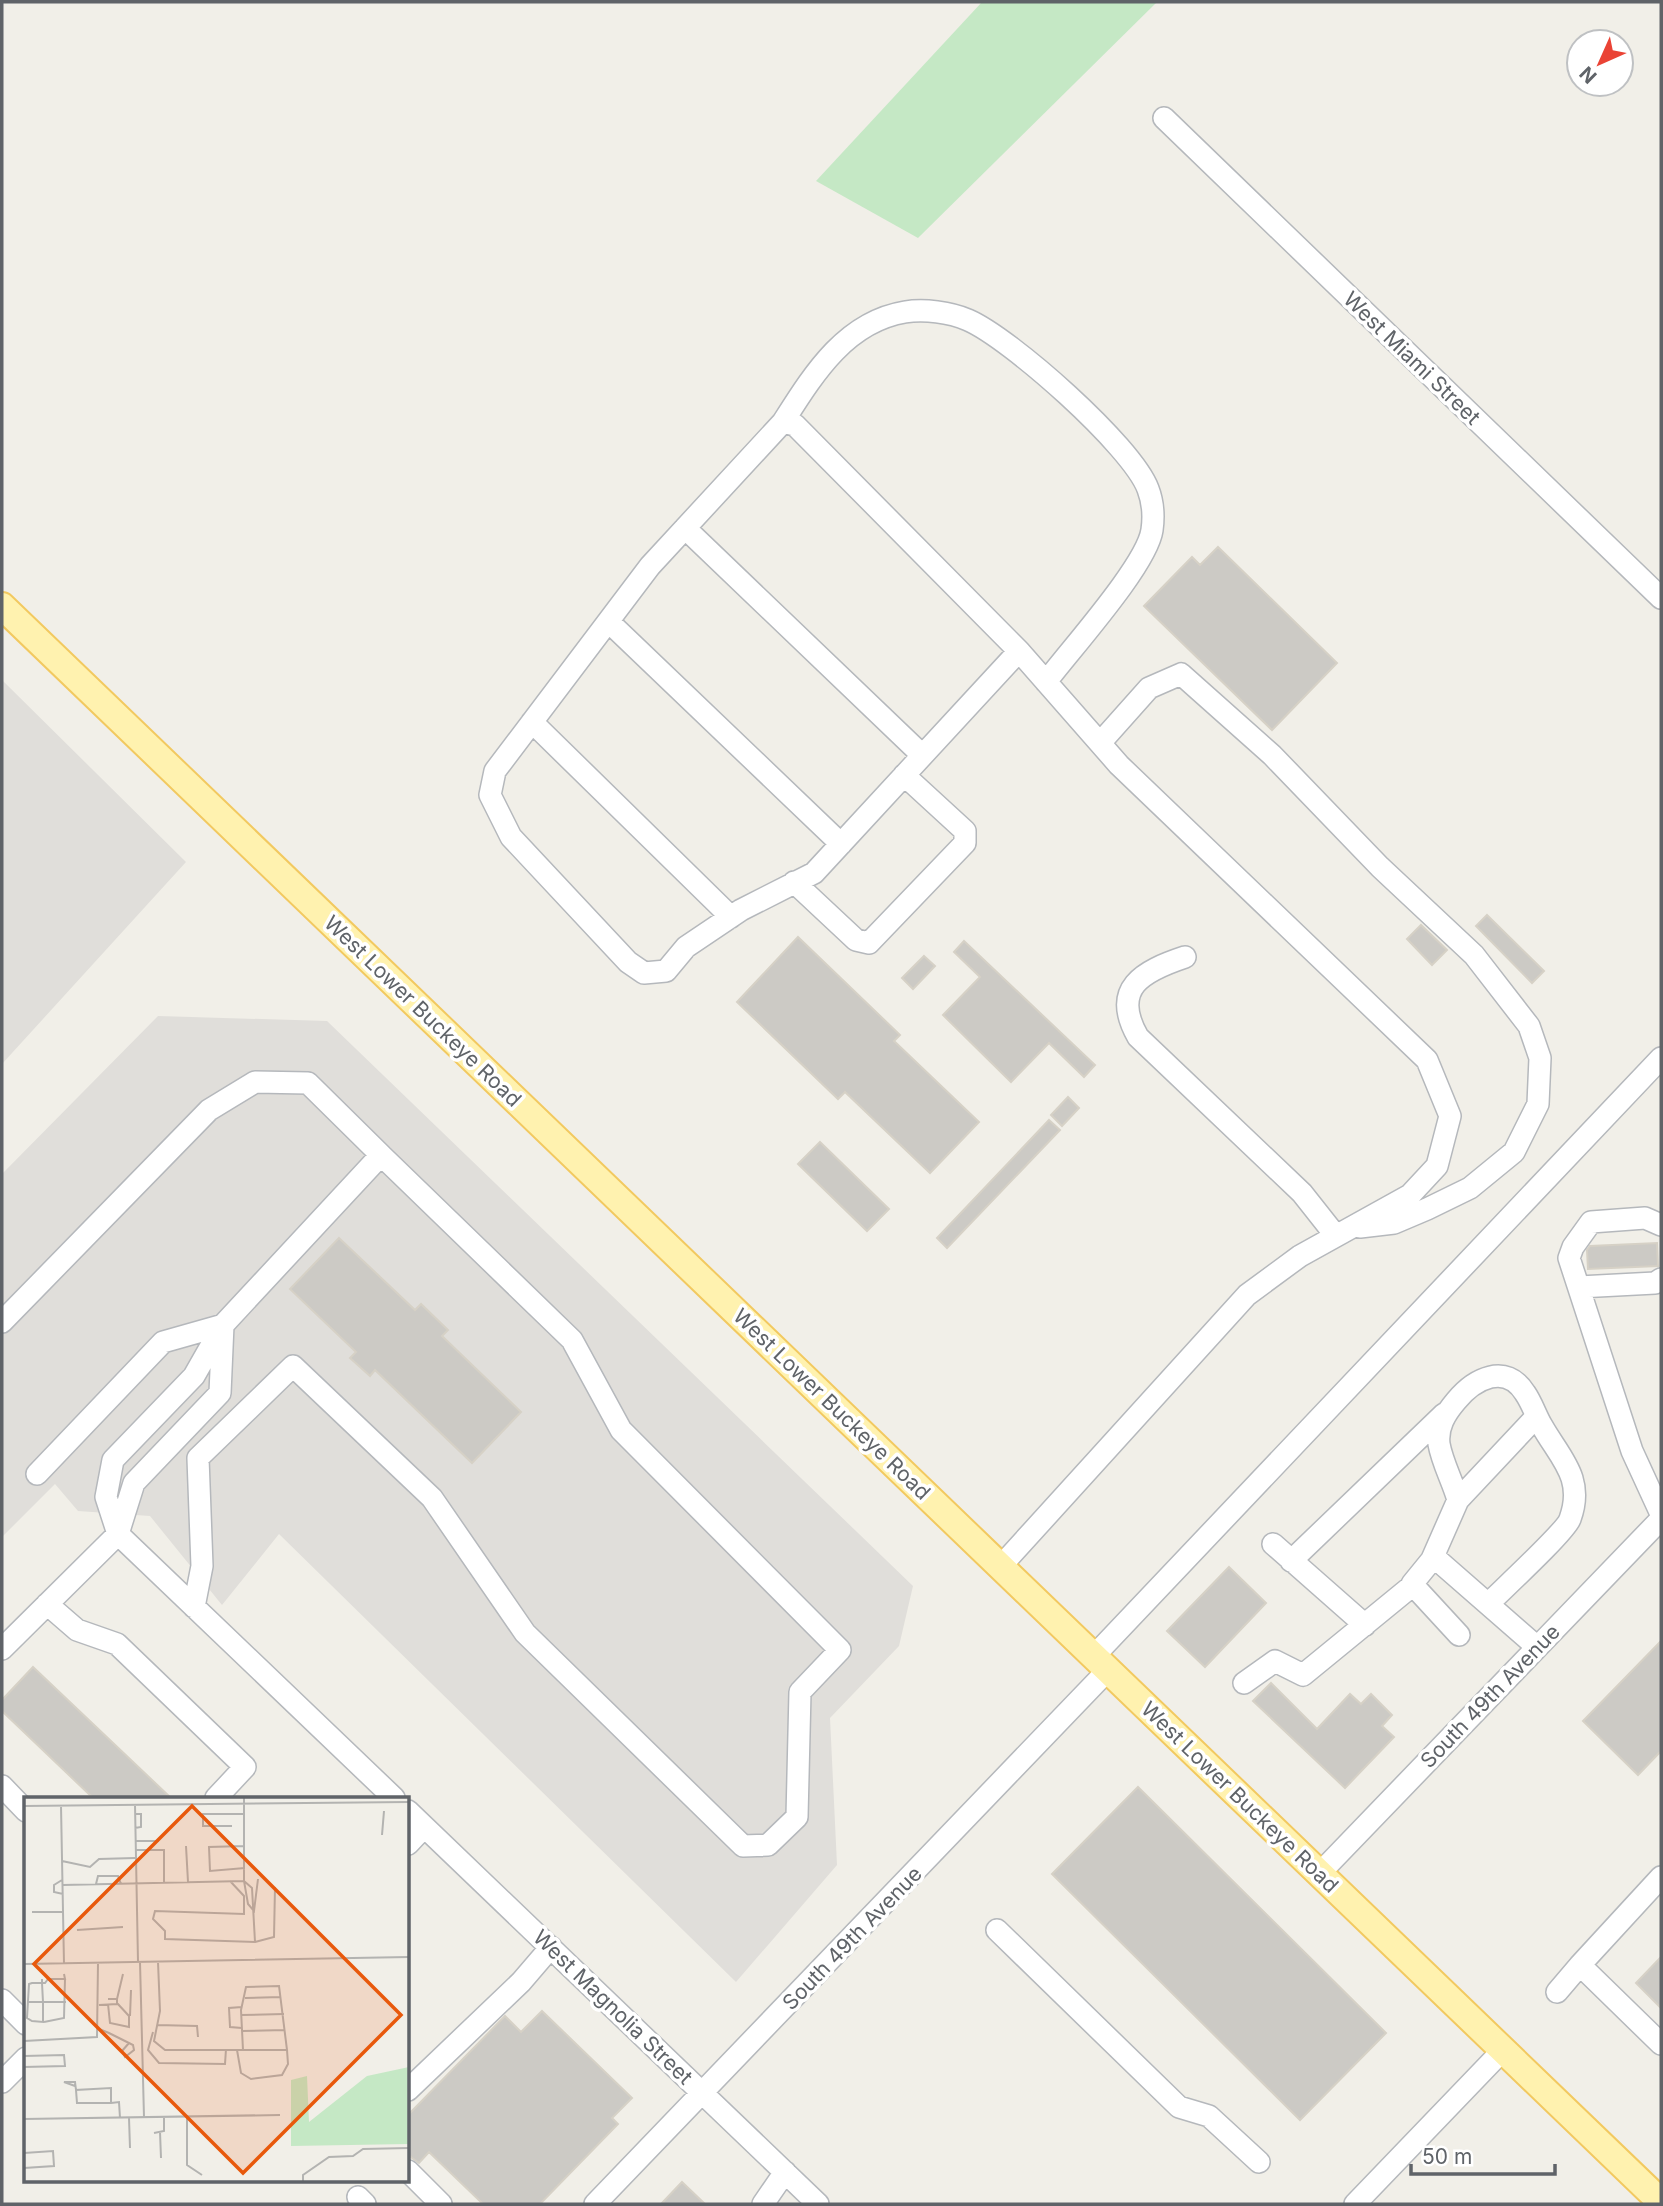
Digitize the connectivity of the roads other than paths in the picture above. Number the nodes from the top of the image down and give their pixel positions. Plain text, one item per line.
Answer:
1 (1164, 118) dead end
2 (783, 422) junction
3 (685, 528) junction
4 (1661, 598) edge
5 (2, 606) edge
6 (609, 622) junction
7 (1019, 651) junction
8 (1046, 682) junction
9 (533, 722) junction
10 (1100, 743) junction
11 (922, 755) junction
12 (904, 775) junction
13 (841, 844) junction
14 (794, 882) junction
15 (731, 917) junction
16 (1185, 957) dead end
17 (1661, 1058) edge
18 (381, 1155) junction
19 (1661, 1225) edge
20 (1343, 1232) junction
21 (1661, 1279) edge
22 (1579, 1287) junction
23 (2, 1322) edge
24 (223, 1325) junction
25 (1450, 1407) junction
26 (1536, 1417) junction
27 (37, 1474) dead end
28 (1458, 1500) junction
29 (1661, 1517) edge
30 (118, 1534) junction
31 (1273, 1544) dead end
32 (1432, 1559) junction
33 (1292, 1561) junction
34 (1000, 1566) junction
35 (1413, 1586) junction
36 (47, 1604) junction
37 (1488, 1604) junction
38 (194, 1606) junction
39 (1365, 1625) junction
40 (1459, 1635) dead end
41 (1537, 1647) junction
42 (2, 1649) edge
43 (1101, 1663) junction
44 (1244, 1683) dead end
45 (2, 1786) edge
46 (217, 1797) edge
47 (393, 1797) edge
48 (24, 1809) edge
49 (410, 1813) edge
50 (424, 1827) junction
51 (410, 1842) edge
52 (1319, 1874) junction
53 (1661, 1877) edge
54 (997, 1930) dead end
55 (551, 1947) junction
56 (1580, 1965) junction
57 (1557, 1993) dead end
58 (2, 2000) edge
59 (24, 2022) edge
60 (1661, 2045) edge
61 (1503, 2050) junction
62 (24, 2060) edge
63 (2, 2082) edge
64 (410, 2088) edge
65 (703, 2094) junction
66 (1259, 2162) dead end
67 (785, 2172) junction
68 (410, 2173) edge
69 (1657, 2202) edge
70 (441, 2204) edge
71 (595, 2204) edge
72 (763, 2204) edge
73 (818, 2204) edge
74 (1355, 2204) edge

1 - 4 street, West Miami Street
2 - 3 street
2 - 7 street
2 - 8 street
3 - 6 street
3 - 11 street
5 - 34 main road, West Lower Buckeye Road
6 - 9 street
6 - 13 street
7 - 8 street
7 - 11 street
8 - 10 street
9 - 15 street
9 - 15 street
10 - 20 street
10 - 20 street
11 - 12 street
12 - 13 street
12 - 14 street
13 - 14 street
14 - 15 street
16 - 20 street
17 - 43 street, South 49th Avenue
18 - 23 street
18 - 24 street
18 - 38 street
19 - 22 street
20 - 34 street
21 - 22 street
22 - 29 street
24 - 27 street
24 - 30 street
24 - 30 street
25 - 26 street
25 - 28 street
25 - 33 street
26 - 28 street
26 - 37 street
28 - 32 street
29 - 41 street, South 49th Avenue
30 - 36 street
30 - 38 street
31 - 33 street
32 - 35 street
32 - 37 street
33 - 39 street
34 - 43 main road, West Lower Buckeye Road
35 - 39 street
35 - 40 street
36 - 42 street
36 - 46 street
37 - 41 street
38 - 47 street
39 - 44 street
41 - 52 street, South 49th Avenue
43 - 52 main road, West Lower Buckeye Road
43 - 65 street, South 49th Avenue
45 - 48 street
49 - 50 street, West Magnolia Street
50 - 51 street
50 - 55 street, West Magnolia Street
52 - 61 main road, West Lower Buckeye Road
53 - 56 street
54 - 66 street
55 - 64 street
55 - 65 street, West Magnolia Street
56 - 57 street
56 - 60 street
58 - 59 street
61 - 69 main road, West Lower Buckeye Road
61 - 74 street
62 - 63 street
65 - 67 street, West Magnolia Street
65 - 71 street, South 49th Avenue
67 - 72 street
67 - 73 street, West Magnolia Street
68 - 70 street

